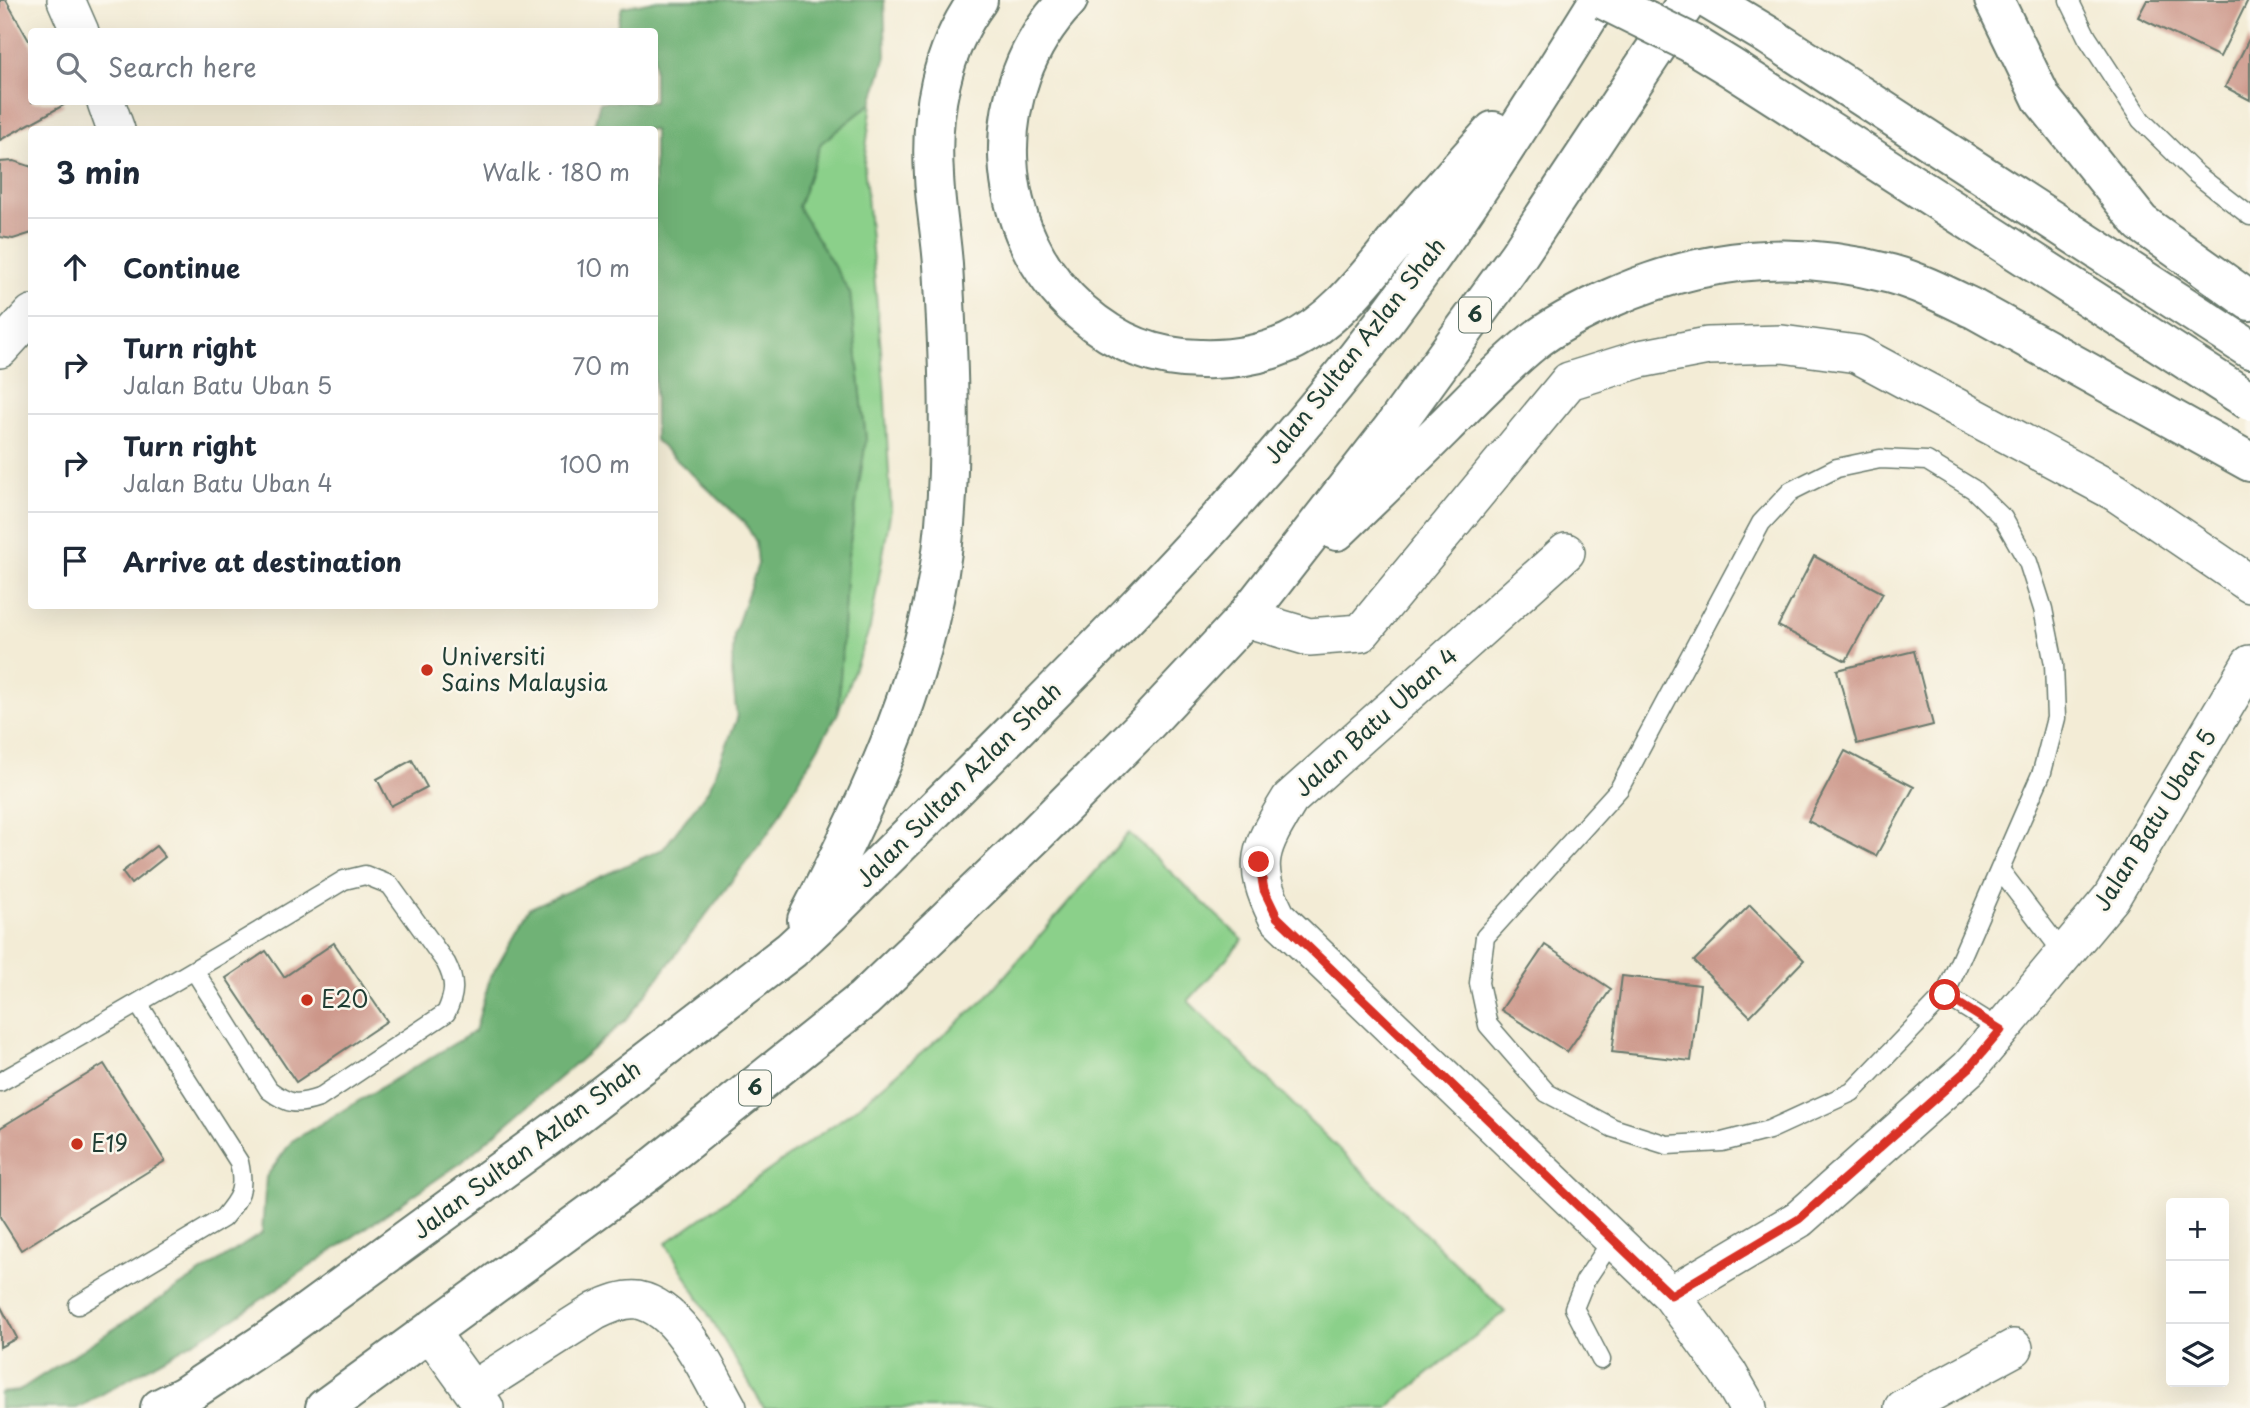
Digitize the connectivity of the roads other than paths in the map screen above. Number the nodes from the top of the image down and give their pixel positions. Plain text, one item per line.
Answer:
1 (66, 0) edge
2 (978, 0) edge
3 (1068, 0) edge
4 (1602, 0) edge
5 (1688, 0) edge
6 (1709, 0) edge
7 (1994, 0) edge
8 (2069, 0) edge
9 (78, 28) edge
10 (1570, 46) junction
11 (107, 105) edge
12 (115, 126) edge
13 (2250, 216) edge
14 (2250, 301) edge
15 (18, 319) edge
16 (0, 349) edge
17 (2250, 349) edge
18 (2250, 401) edge
19 (2250, 462) edge
20 (1566, 552) dead end
21 (2250, 584) edge
22 (1245, 618) junction
23 (2250, 664) edge
24 (2000, 870) junction
25 (792, 950) junction
26 (2064, 954) junction
27 (194, 970) junction
28 (1945, 995) junction
29 (139, 1005) junction
30 (2001, 1030) junction
31 (0, 1082) edge
32 (1613, 1240) junction
33 (1671, 1295) junction
34 (78, 1305) dead end
35 (430, 1332) junction
36 (2014, 1348) dead end
37 (1601, 1360) dead end
38 (478, 1399) edge
39 (160, 1408) edge
40 (325, 1408) edge
41 (728, 1408) edge
42 (1748, 1408) edge
43 (1903, 1408) edge

1 - 9 street
2 - 25 highway
3 - 10 highway
4 - 10 highway, Jalan Sultan Azlan Shah
4 - 18 highway, bridge
5 - 22 highway, 6
6 - 17 highway
7 - 14 highway
8 - 13 lane
10 - 25 highway, Jalan Sultan Azlan Shah
11 - 12 street
15 - 16 street
19 - 22 highway
20 - 32 street, Jalan Batu Uban 4
21 - 22 street
22 - 35 highway, 6
23 - 26 street, Jalan Batu Uban 5
24 - 26 lane
24 - 28 lane
24 - 28 lane
25 - 39 highway, Jalan Sultan Azlan Shah
26 - 30 street, Jalan Batu Uban 5
27 - 27 lane
27 - 29 lane
28 - 30 lane
29 - 31 lane
29 - 34 lane
30 - 33 street, Jalan Batu Uban 5
32 - 33 street, Jalan Batu Uban 4
32 - 37 lane
33 - 42 street, Jalan Batu Uban 4
35 - 38 street
35 - 40 highway, 6
36 - 43 street
38 - 41 street

